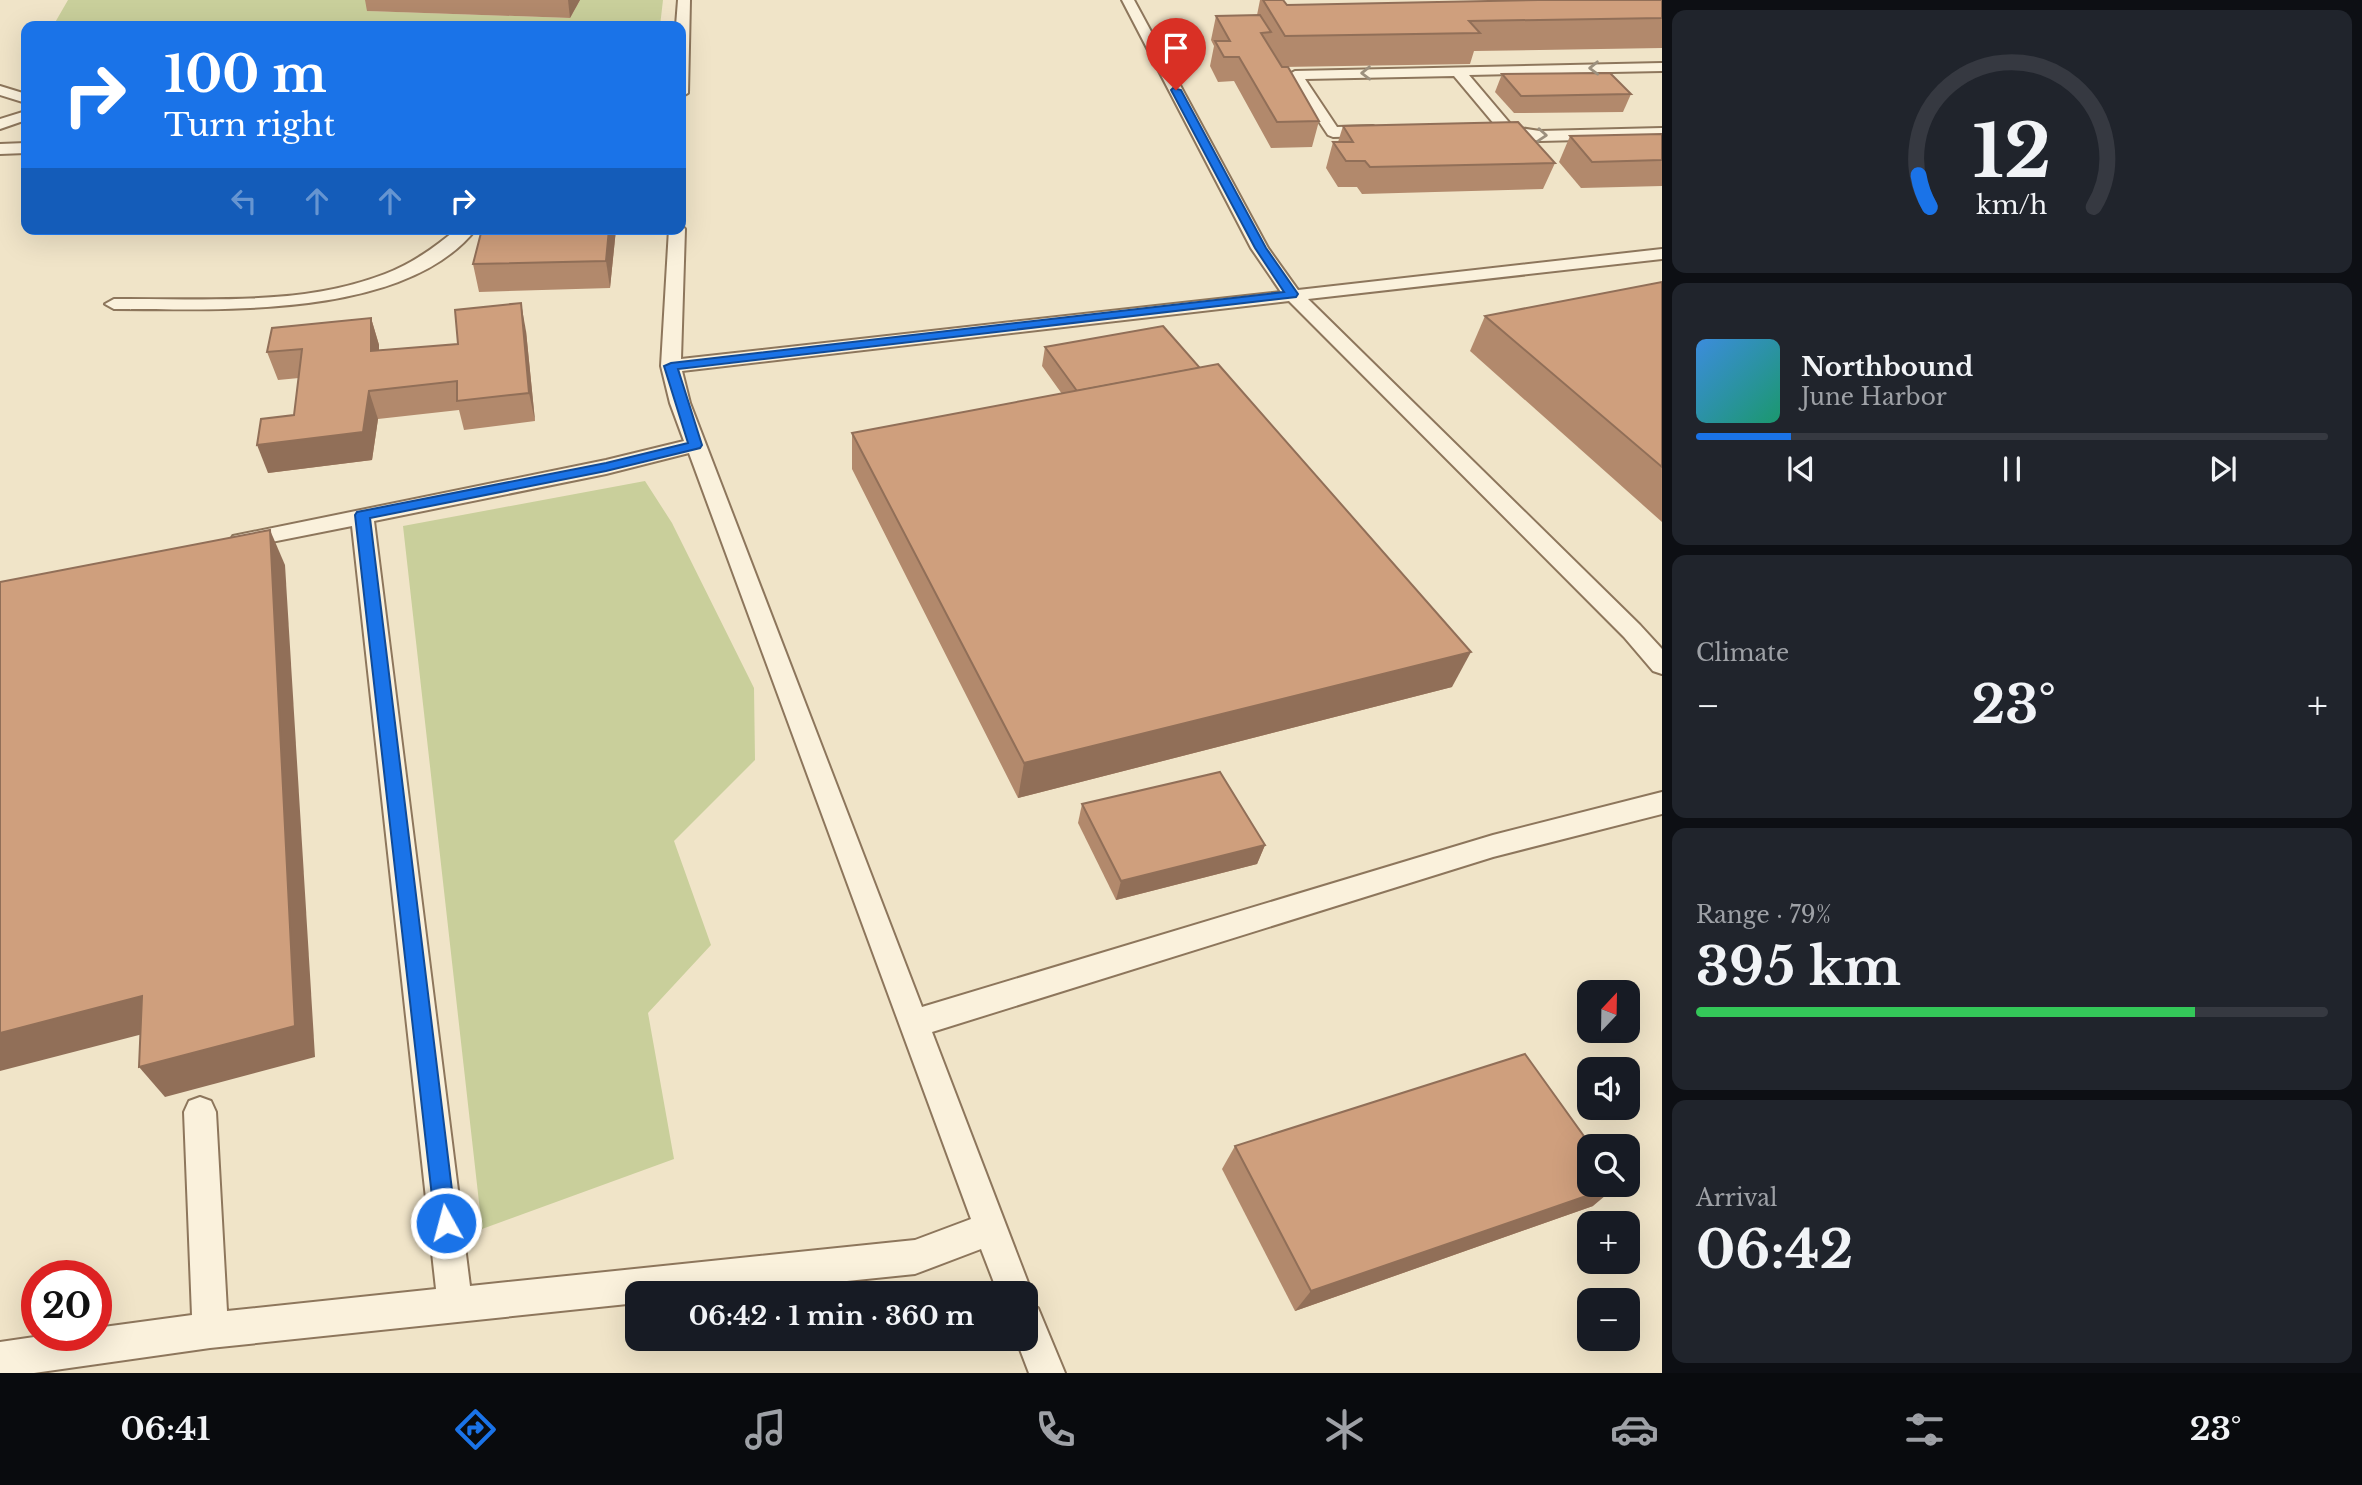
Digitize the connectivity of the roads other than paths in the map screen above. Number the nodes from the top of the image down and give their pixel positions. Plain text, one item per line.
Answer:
1 (684, 0) edge
2 (1128, 0) edge
3 (683, 21) edge
4 (1662, 67) edge
5 (1458, 72) junction
6 (0, 90) edge
7 (21, 97) edge
8 (21, 117) edge
9 (0, 124) edge
10 (1507, 129) junction
11 (1480, 130) edge
12 (1387, 131) edge
13 (21, 133) edge
14 (1662, 133) edge
15 (0, 134) edge
16 (21, 148) edge
17 (0, 149) edge
18 (461, 235) edge
19 (677, 235) edge
20 (1662, 254) edge
21 (1292, 294) junction
22 (114, 304) dead end
23 (671, 366) junction
24 (696, 445) junction
25 (362, 515) junction
26 (220, 545) edge
27 (1662, 665) edge
28 (1662, 803) edge
29 (912, 1024) junction
30 (201, 1112) dead end
31 (990, 1229) junction
32 (1010, 1281) edge
33 (455, 1305) junction
34 (210, 1331) junction
35 (1038, 1350) edge
36 (0, 1360) edge
37 (1047, 1373) edge

1 - 3 lane
2 - 21 lane
4 -> 5 lane
5 - 10 lane
5 -> 12 lane
6 - 7 lane
8 - 9 lane
10 - 11 lane
10 -> 14 lane
13 - 15 lane
16 - 17 lane
18 - 22 lane
19 - 23 lane
20 - 21 lane
21 - 23 lane
21 - 27 lane
23 - 24 lane
24 - 25 lane
24 - 29 lane
25 - 26 lane
25 - 33 lane
28 - 29 lane
29 - 31 lane
30 - 34 lane
31 - 32 lane
31 - 33 lane
33 - 34 lane
34 - 36 lane
35 - 37 lane

